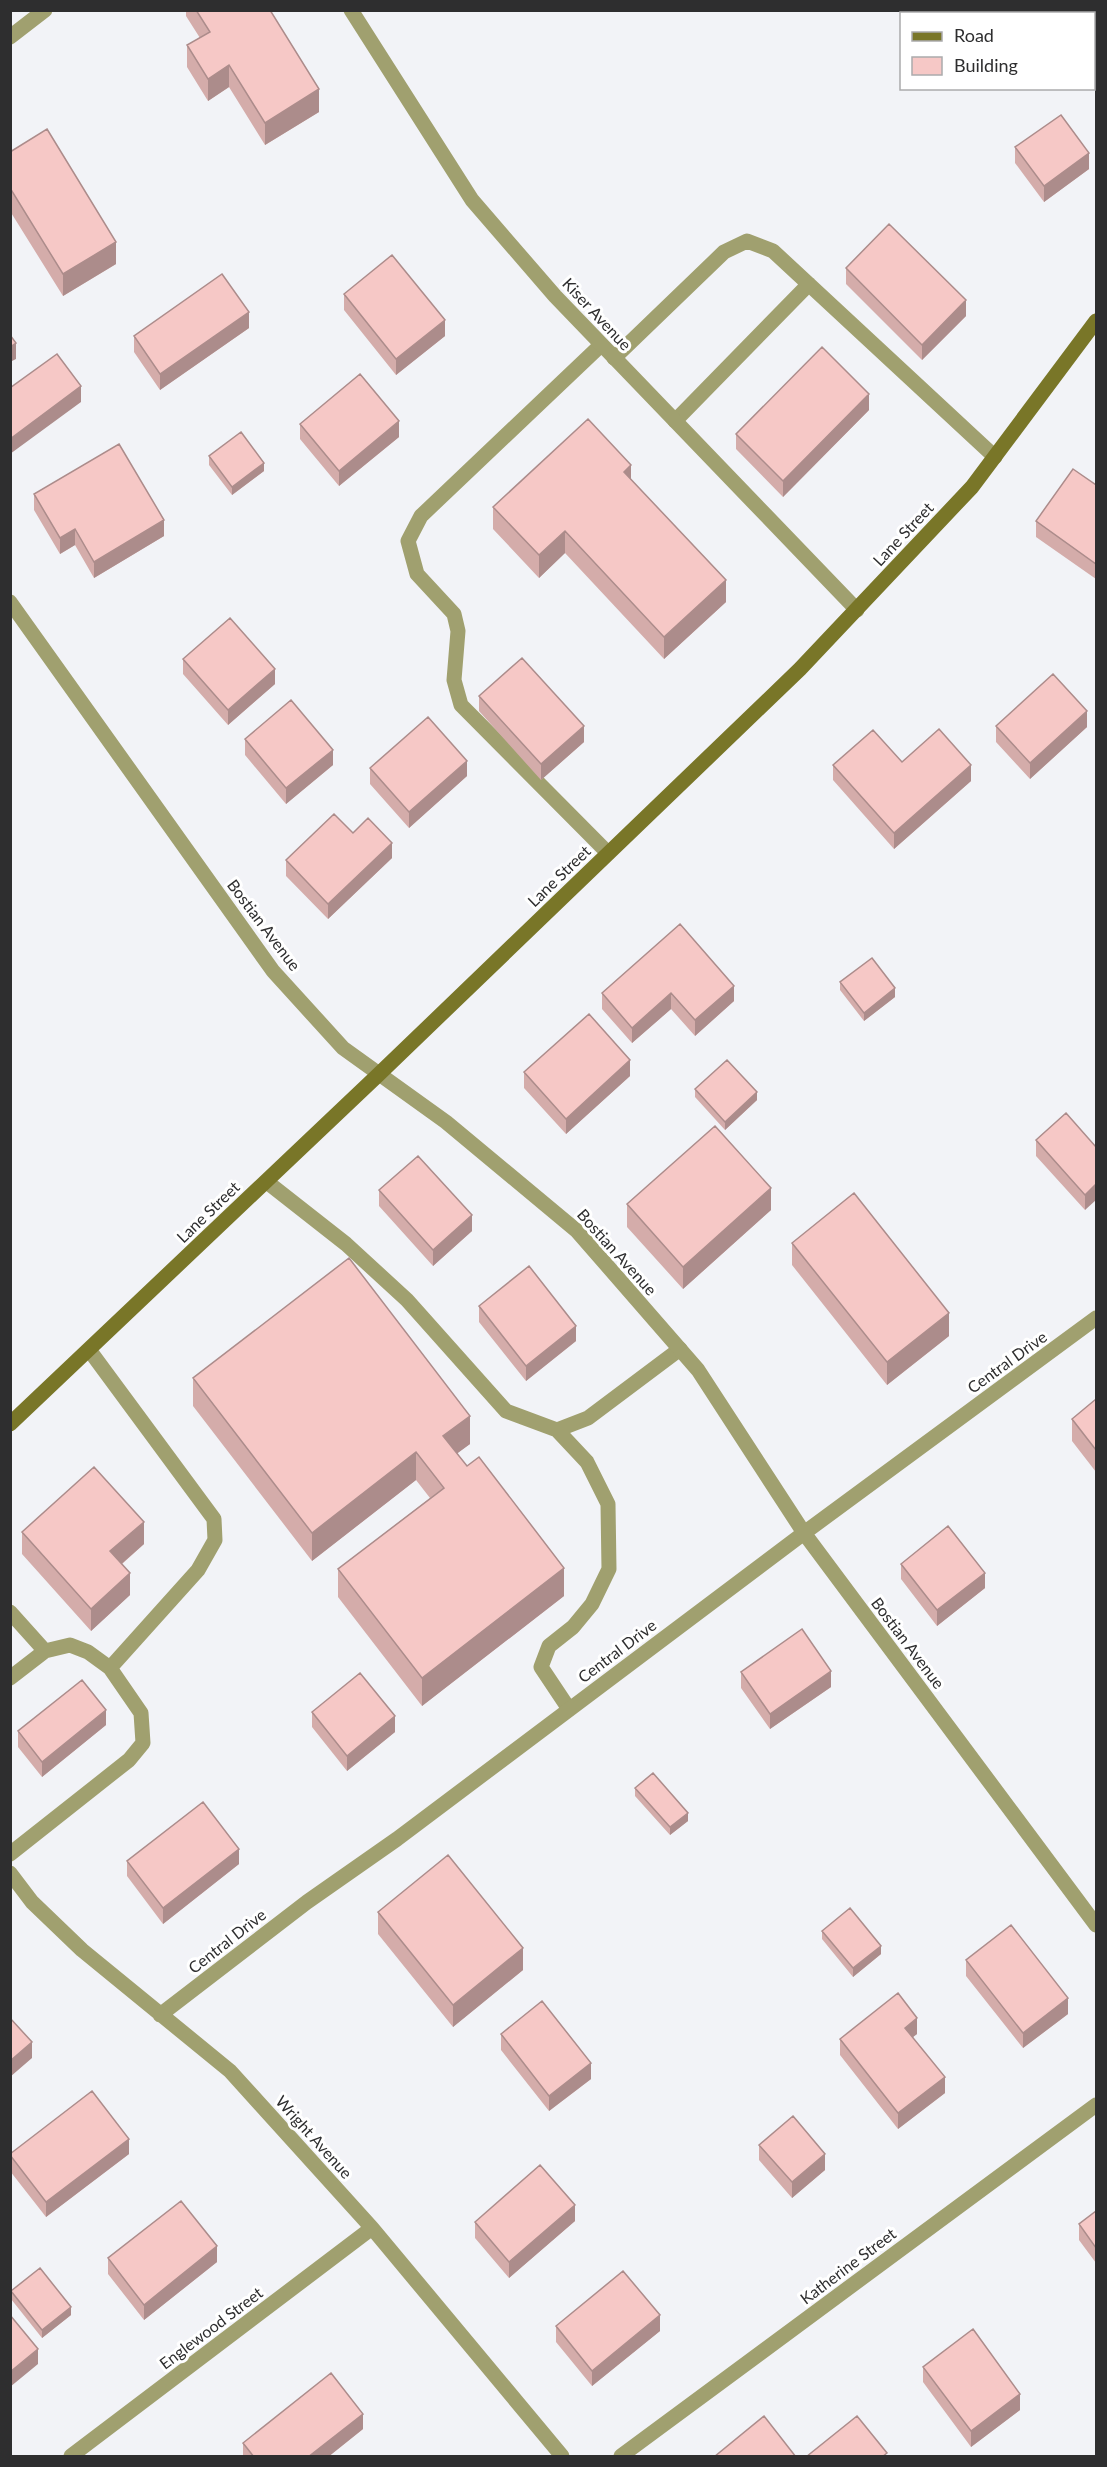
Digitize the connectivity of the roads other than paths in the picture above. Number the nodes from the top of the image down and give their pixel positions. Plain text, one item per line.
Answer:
1 (45, 10) edge
2 (351, 10) edge
3 (10, 37) edge
4 (809, 284) junction
5 (1096, 321) edge
6 (601, 345) junction
7 (614, 358) junction
8 (675, 421) junction
9 (995, 457) junction
10 (10, 602) edge
11 (857, 610) junction
12 (608, 853) junction
13 (378, 1075) junction
14 (267, 1182) junction
15 (1096, 1318) edge
16 (90, 1350) junction
17 (680, 1350) junction
18 (10, 1424) edge
19 (556, 1430) junction
20 (804, 1533) junction
21 (10, 1612) edge
22 (45, 1651) junction
23 (110, 1668) junction
24 (10, 1678) edge
25 (569, 1709) junction
26 (10, 1854) edge
27 (10, 1873) edge
28 (1096, 1925) edge
29 (160, 2015) junction
30 (1096, 2105) edge
31 (372, 2228) junction
32 (71, 2457) edge
33 (562, 2457) edge
34 (621, 2457) edge

1 - 3 street
2 - 6 street, Kiser Avenue
4 - 7 street
4 - 8 street
4 - 9 street
5 - 9 main road, Lane Street
6 - 7 street, Kiser Avenue
6 - 12 street
7 - 8 street, Kiser Avenue
8 - 11 street, Kiser Avenue
9 - 11 main road, Lane Street
10 - 13 street, Bostian Avenue
11 - 12 main road, Lane Street
12 - 13 main road, Lane Street
13 - 14 main road, Lane Street
13 - 17 street, Bostian Avenue
14 - 16 main road, Lane Street
14 - 19 street
15 - 20 street, Central Drive
16 - 18 main road, Lane Street
16 - 23 street
17 - 19 street
17 - 20 street, Bostian Avenue
19 - 25 street
20 - 25 street, Central Drive
20 - 28 street, Bostian Avenue
21 - 22 street
22 - 23 street
22 - 24 street
23 - 26 street
25 - 29 street, Central Drive
27 - 29 street, Wright Avenue
29 - 31 street, Wright Avenue
30 - 34 street, Katherine Street
31 - 32 street, Englewood Street
31 - 33 street, Wright Avenue

